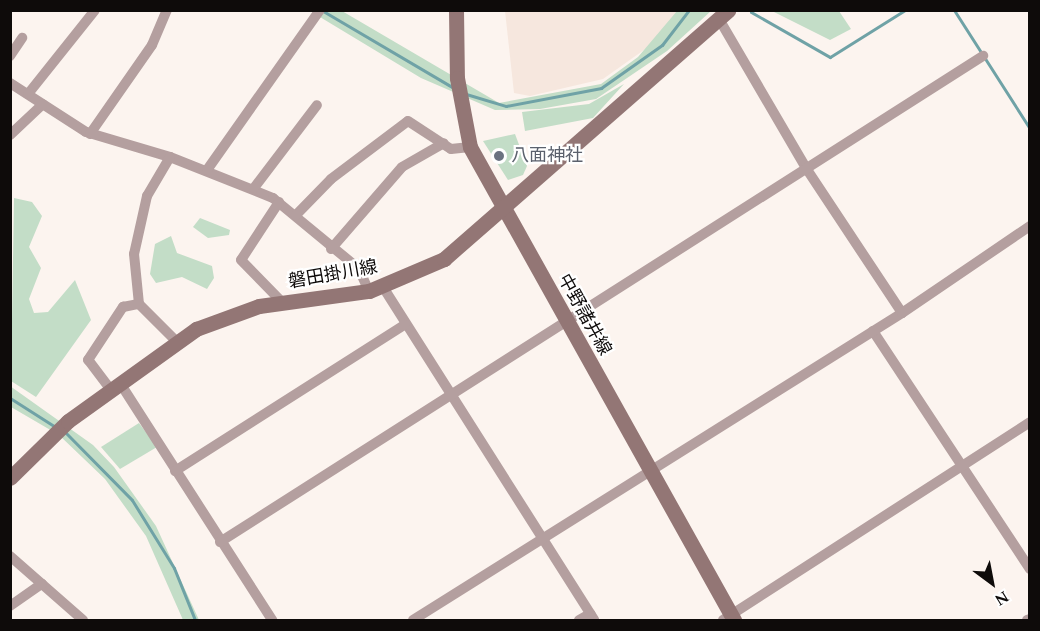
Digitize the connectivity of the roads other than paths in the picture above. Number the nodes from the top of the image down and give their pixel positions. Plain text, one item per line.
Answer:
1 (95, 10) edge
2 (167, 10) edge
3 (456, 10) edge
4 (319, 13) edge
5 (723, 15) edge
6 (22, 38) dead end
7 (10, 56) edge
8 (983, 56) dead end
9 (10, 83) edge
10 (28, 94) junction
11 (43, 104) junction
12 (317, 105) dead end
13 (15, 122) edge
14 (90, 134) junction
15 (10, 135) edge
16 (444, 143) junction
17 (471, 147) junction
18 (170, 157) junction
19 (806, 168) junction
20 (207, 171) junction
21 (254, 188) junction
22 (279, 202) junction
23 (503, 209) junction
24 (296, 215) junction
25 (1029, 226) edge
26 (331, 249) junction
27 (376, 289) junction
28 (283, 303) junction
29 (138, 304) junction
30 (902, 312) junction
31 (565, 322) junction
32 (404, 325) junction
33 (873, 331) junction
34 (176, 340) junction
35 (115, 386) junction
36 (451, 397) junction
37 (1029, 422) edge
38 (961, 466) junction
39 (647, 469) junction
40 (176, 471) junction
41 (10, 478) edge
42 (540, 538) junction
43 (220, 542) junction
44 (10, 556) edge
45 (1029, 569) edge
46 (42, 584) junction
47 (10, 606) edge
48 (592, 617) edge
49 (730, 619) edge
50 (84, 621) edge
51 (272, 621) edge
52 (413, 621) edge
53 (579, 621) edge

1 - 10 street
2 - 14 street
3 - 17 main road, 中野諸井線
4 - 20 street
5 - 19 street
5 - 23 main road, 磐田掛川線
6 - 7 street
8 - 19 street
9 - 10 street
10 - 11 street
11 - 13 street
11 - 14 street
12 - 21 street
13 - 15 street
14 - 18 street
16 - 17 street
16 - 24 street
16 - 26 street
17 - 23 main road, 中野諸井線
18 - 20 street
18 - 29 street
19 - 30 street
19 - 31 street
20 - 21 street
21 - 22 street
22 - 24 street
22 - 28 street
23 - 27 main road, 磐田掛川線
23 - 31 main road, 中野諸井線
24 - 26 street
25 - 30 street
26 - 27 street
27 - 28 main road, 磐田掛川線
27 - 32 street
28 - 34 main road, 磐田掛川線
29 - 34 street
29 - 35 street
30 - 33 street
31 - 36 street
31 - 39 main road, 中野諸井線
32 - 36 street
32 - 40 street
33 - 38 street
33 - 39 street
34 - 35 main road, 磐田掛川線
35 - 40 street
35 - 41 main road, 磐田掛川線
36 - 42 street
36 - 43 street
37 - 38 street
38 - 45 street
38 - 49 street
39 - 42 street
39 - 49 main road, 中野諸井線
40 - 43 street
42 - 48 street
42 - 52 street
43 - 51 street
44 - 46 street
46 - 47 street
46 - 50 street
48 - 53 street

